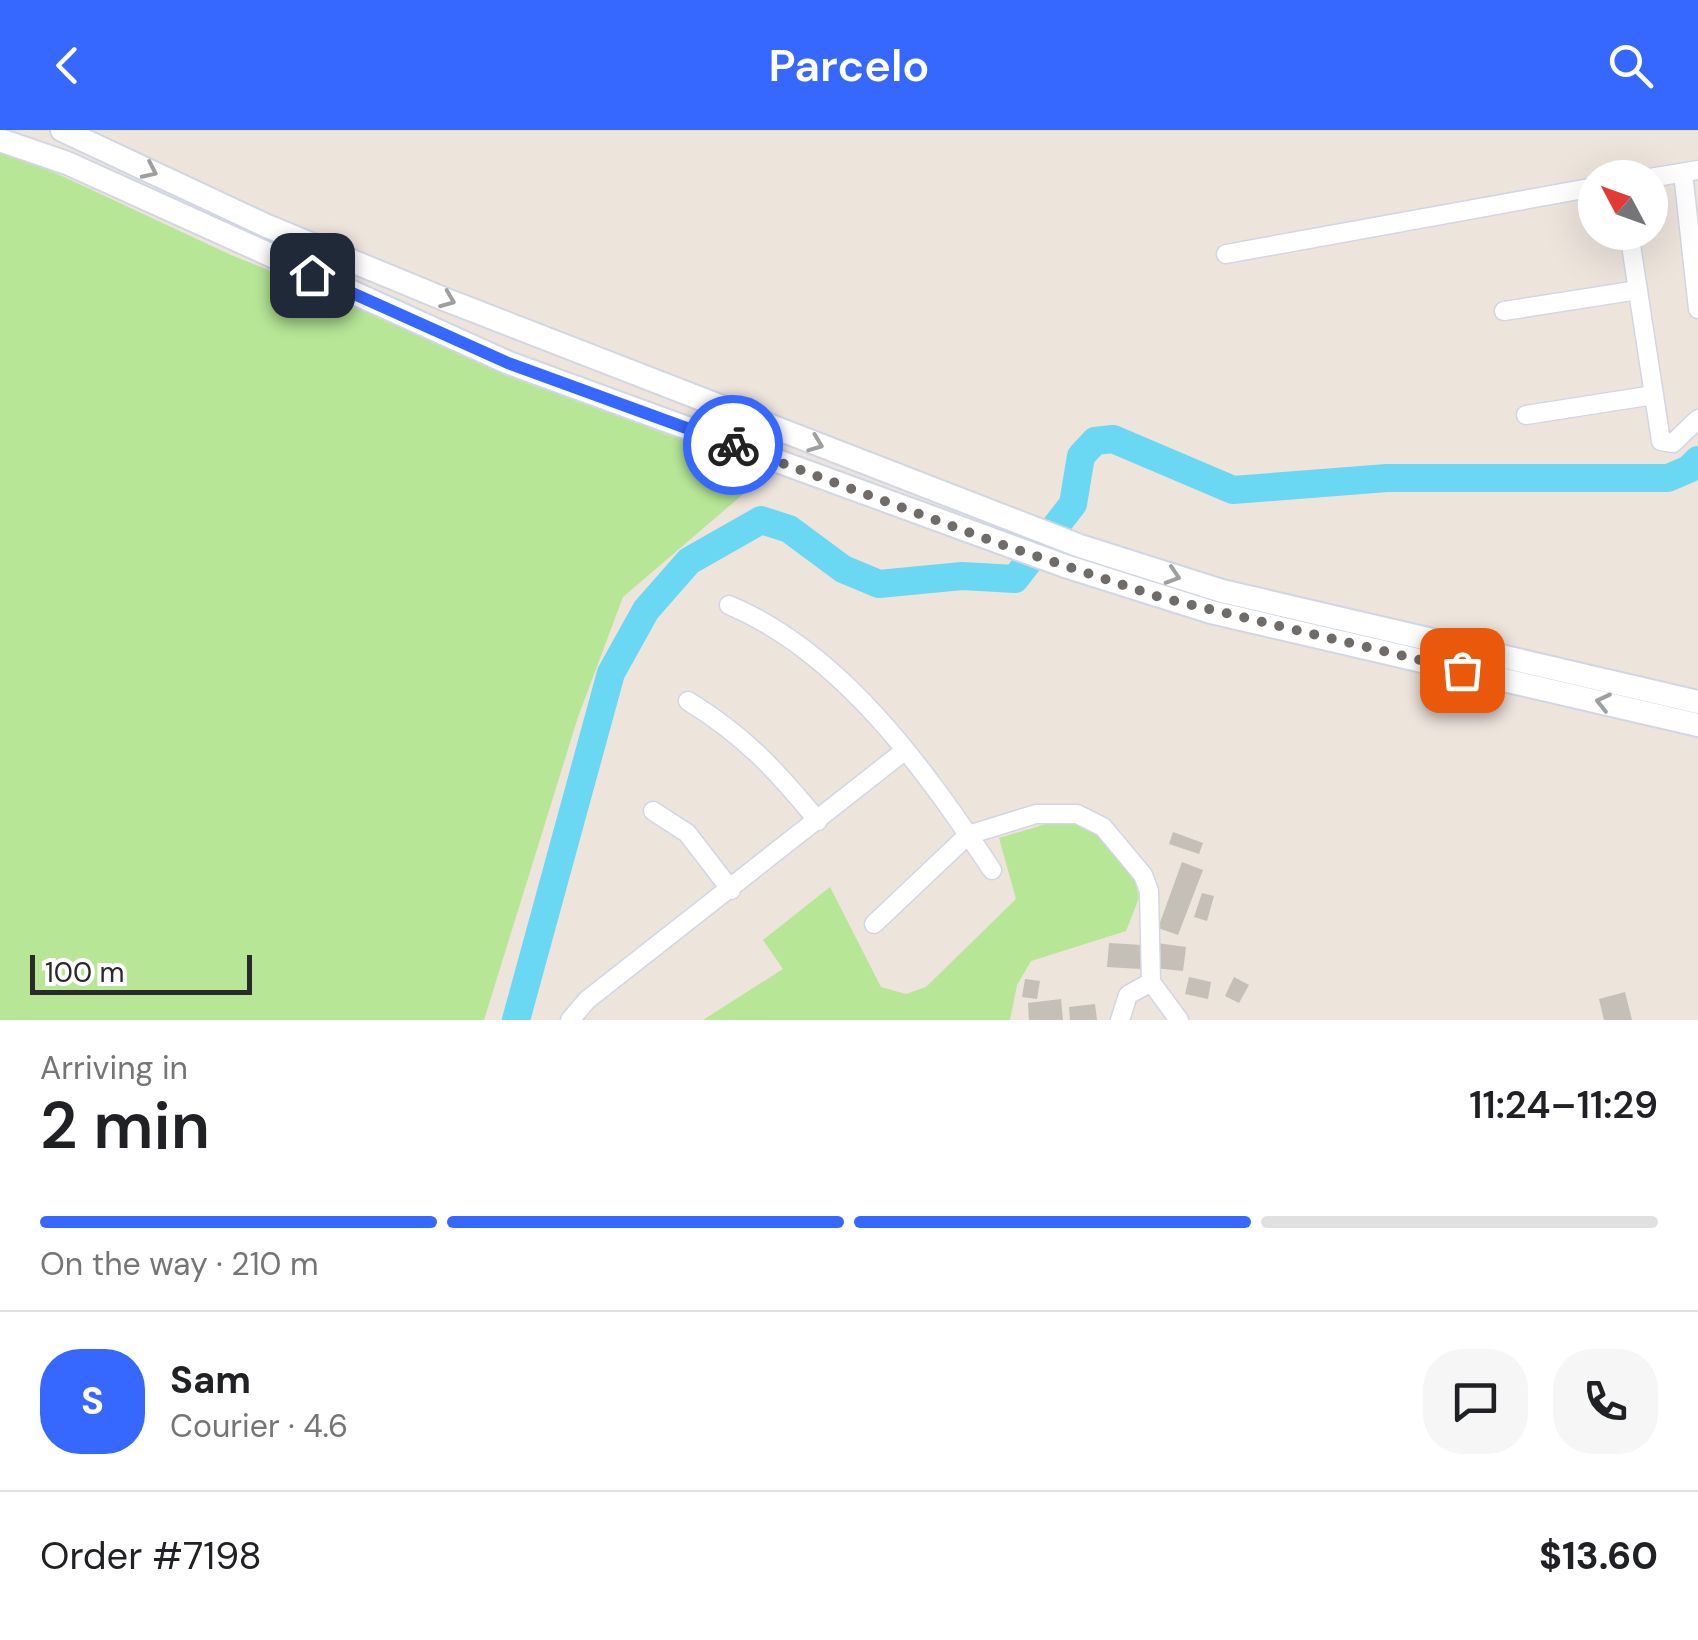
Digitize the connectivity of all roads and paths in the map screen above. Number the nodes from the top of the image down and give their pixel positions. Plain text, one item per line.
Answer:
1 (62, 130) edge
2 (0, 140) edge
3 (1691, 172) edge
4 (1578, 190) edge
5 (1632, 250) edge
6 (1226, 254) dead end
7 (1638, 290) junction
8 (1698, 309) edge
9 (1504, 311) dead end
10 (518, 328) junction
11 (508, 363) junction
12 (1654, 394) junction
13 (1526, 416) dead end
14 (1698, 419) edge
15 (729, 605) dead end
16 (688, 702) dead end
17 (1698, 702) edge
18 (1698, 725) edge
19 (903, 752) junction
20 (653, 811) dead end
21 (818, 821) junction
22 (968, 834) junction
23 (992, 870) dead end
24 (731, 890) junction
25 (874, 924) dead end
26 (1151, 982) junction
27 (570, 1020) edge
28 (1120, 1020) edge
29 (1180, 1020) edge

1 -> 10 street
2 - 11 street
3 - 8 street
4 - 6 street
5 - 7 street
7 - 9 street
7 - 12 street
10 - 11 street
10 -> 17 street
18 -> 11 street
12 - 13 street
12 - 14 street
15 - 19 street
16 - 21 street
19 - 21 street
19 - 22 street
20 - 24 street
21 - 24 street
22 - 23 street
22 - 25 street
22 - 26 street
24 - 27 street
26 - 28 street
26 - 29 street

